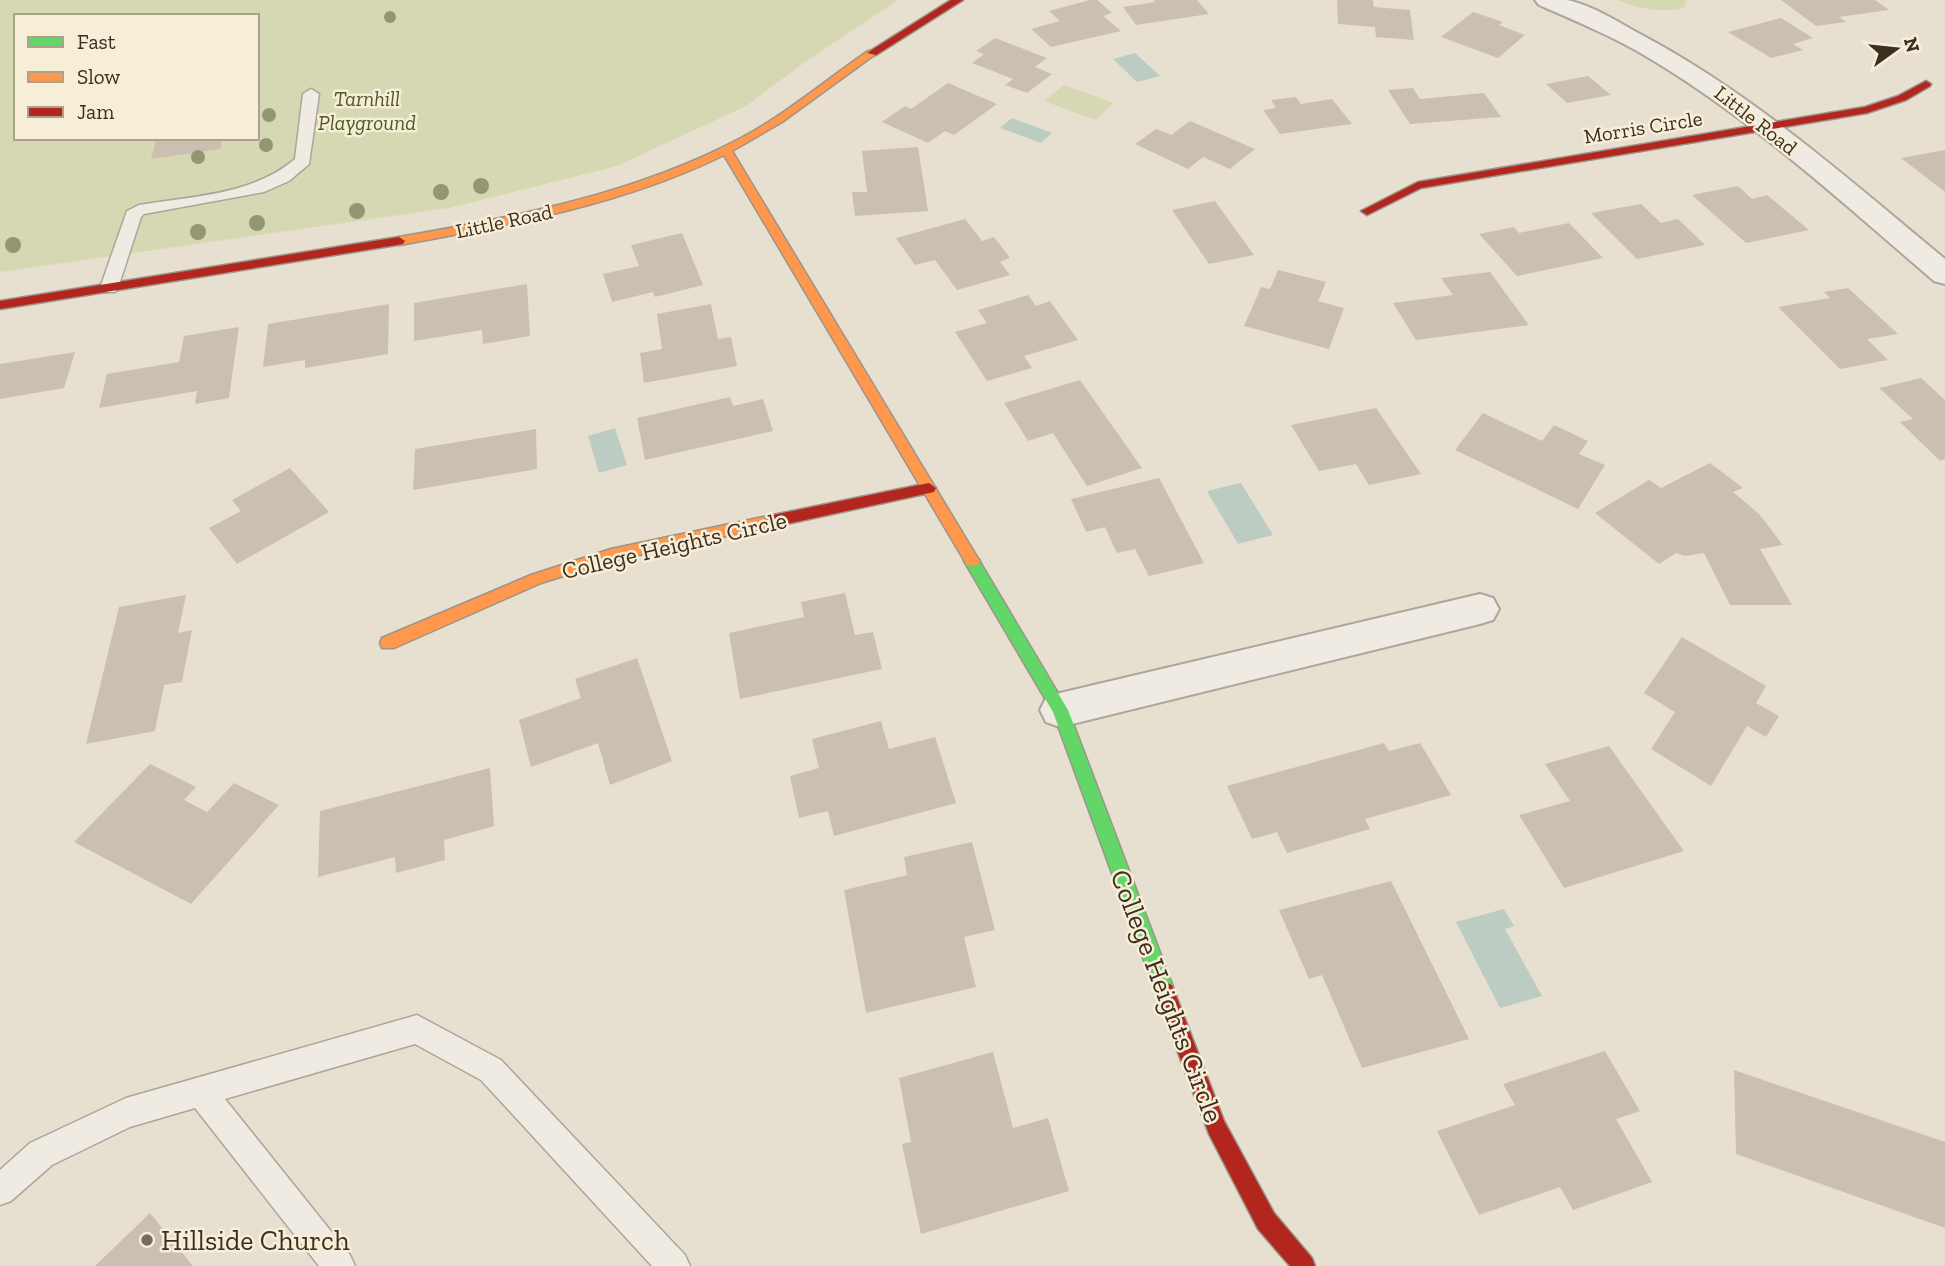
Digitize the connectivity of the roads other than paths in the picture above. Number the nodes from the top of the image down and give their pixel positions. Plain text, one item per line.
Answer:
1 (958, 0) edge
2 (1547, 0) edge
3 (1926, 84) dead end
4 (311, 94) dead end
5 (1767, 127) junction
6 (726, 149) junction
7 (1367, 212) dead end
8 (1945, 274) edge
9 (109, 288) junction
10 (0, 305) edge
11 (929, 488) junction
12 (1480, 609) dead end
13 (388, 643) dead end
14 (1060, 710) junction
15 (200, 1091) junction
16 (0, 1190) edge
17 (339, 1266) edge
18 (674, 1266) edge
19 (1304, 1266) edge

1 - 6 street, Little Road
2 - 5 street, Little Road
3 - 5 street, Morris Circle
4 - 9 lane
5 - 7 street, Morris Circle
5 - 8 street, Little Road
6 - 9 street, Little Road
6 - 11 street, College Heights Circle
9 - 10 street, Little Road
11 - 13 street, College Heights Circle
11 - 14 street, College Heights Circle
12 - 14 street
14 - 19 street, College Heights Circle
15 - 16 lane
15 - 17 lane
15 - 18 lane

